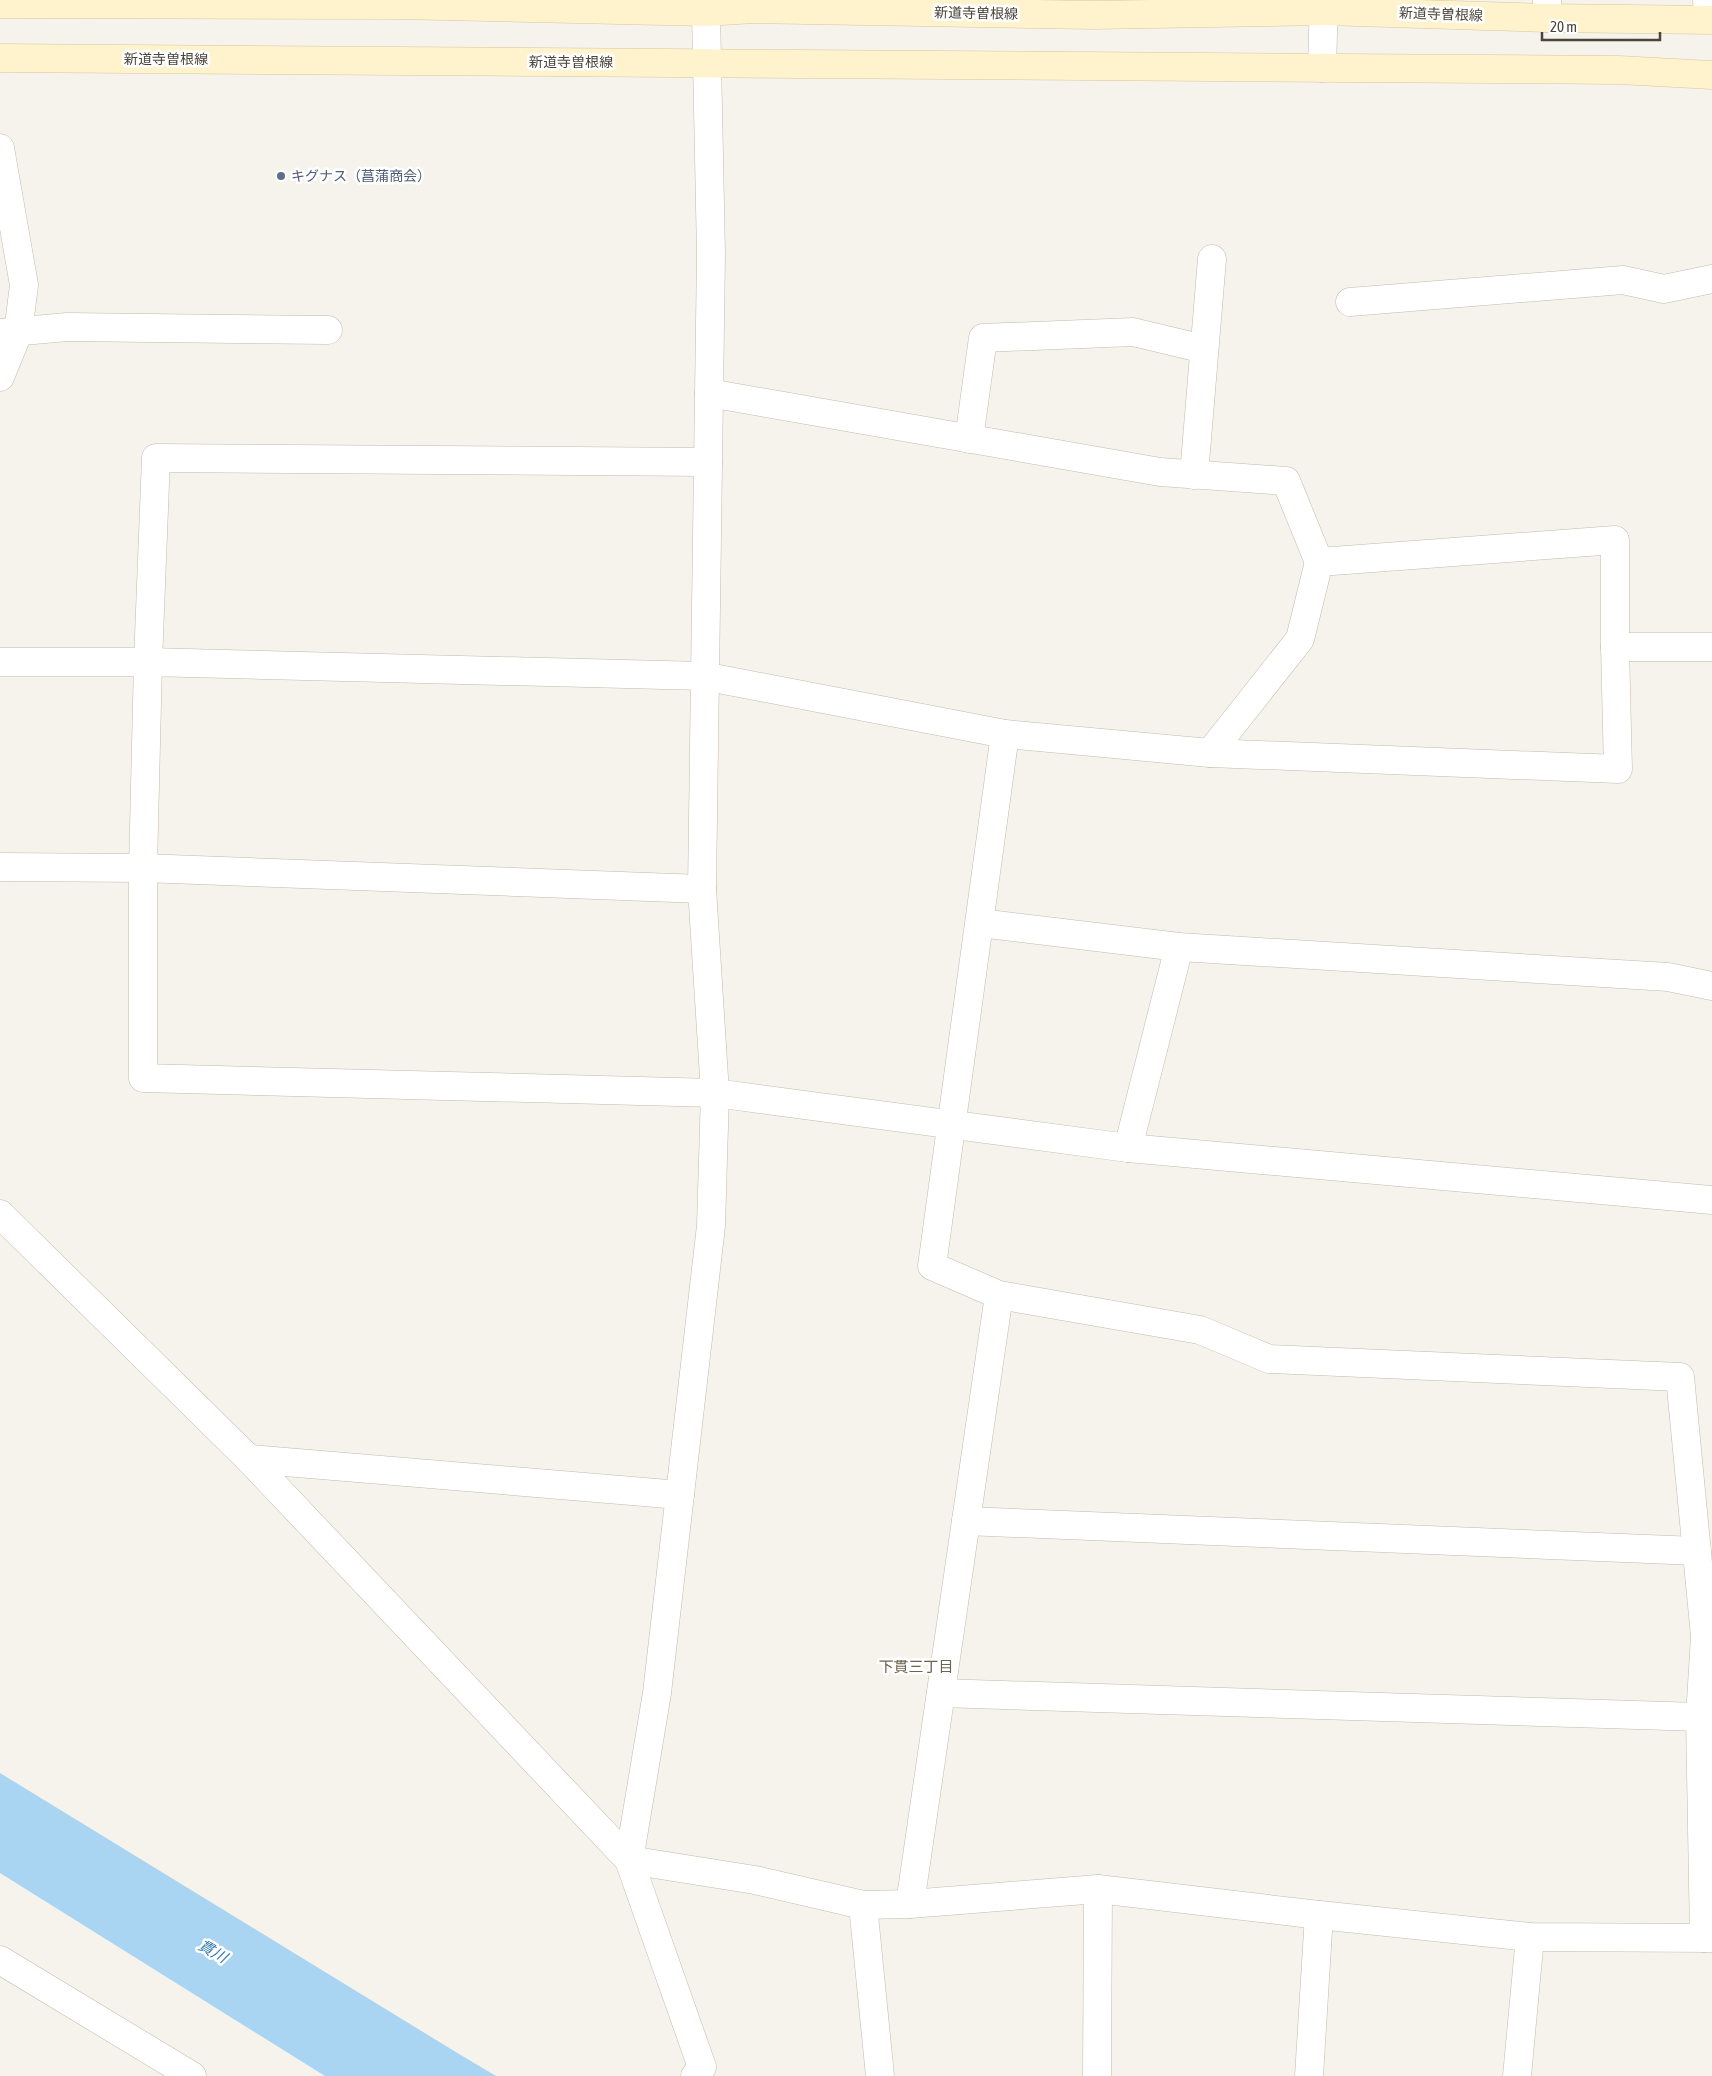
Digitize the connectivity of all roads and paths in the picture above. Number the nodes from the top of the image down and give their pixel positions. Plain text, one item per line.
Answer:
1 (196, 2) edge
2 (397, 3) edge
3 (0, 4) edge
4 (593, 4) edge
5 (754, 4) edge
6 (1324, 5) edge
7 (934, 6) edge
8 (1093, 7) edge
9 (1547, 9) edge
10 (706, 12) junction
11 (1709, 13) edge
12 (0, 58) edge
13 (707, 63) junction
14 (1322, 68) junction
15 (1712, 75) edge
16 (0, 148) edge
17 (1212, 259) dead end
18 (1712, 279) edge
19 (1350, 302) dead end
20 (328, 330) dead end
21 (9, 333) edge
22 (1204, 348) junction
23 (0, 377) edge
24 (709, 393) junction
25 (970, 439) junction
26 (708, 462) junction
27 (1194, 475) junction
28 (1319, 562) junction
29 (1615, 647) junction
30 (1712, 647) edge
31 (0, 662) edge
32 (148, 662) junction
33 (703, 676) junction
34 (1005, 734) junction
35 (1210, 753) junction
36 (0, 867) edge
37 (143, 868) junction
38 (702, 889) junction
39 (980, 923) junction
40 (1179, 947) junction
41 (1712, 986) edge
42 (715, 1093) junction
43 (951, 1124) junction
44 (1128, 1148) junction
45 (1712, 1200) edge
46 (0, 1214) edge
47 (999, 1294) junction
48 (249, 1459) junction
49 (680, 1496) junction
50 (966, 1521) junction
51 (1697, 1551) junction
52 (941, 1693) junction
53 (1700, 1717) junction
54 (629, 1860) junction
55 (1098, 1889) junction
56 (910, 1904) junction
57 (863, 1905) junction
58 (1319, 1915) junction
59 (1530, 1937) junction
60 (1708, 1938) edge
61 (0, 1960) edge
62 (192, 2076) edge
63 (695, 2076) edge
64 (880, 2076) edge
65 (1097, 2076) edge
66 (1309, 2076) edge
67 (1517, 2076) edge

1 - 2 main road, 新道寺曽根線
1 - 3 main road, 新道寺曽根線
2 - 4 main road, 新道寺曽根線
4 - 10 main road, 新道寺曽根線
5 - 7 main road, 新道寺曽根線
5 - 10 main road, 新道寺曽根線
6 - 8 main road, 新道寺曽根線
6 - 9 main road, 新道寺曽根線
6 - 14 street
7 - 8 main road, 新道寺曽根線
9 - 11 main road, 新道寺曽根線
10 - 13 street
12 - 13 main road, 新道寺曽根線
13 - 14 main road, 新道寺曽根線
13 - 24 street
14 - 15 main road, 新道寺曽根線
16 - 21 street
17 - 22 street
18 - 19 street
20 - 21 street
21 - 23 street
22 - 25 street
22 - 27 street
24 - 25 street
24 - 26 street
25 - 27 street
26 - 32 street
26 - 33 street
27 - 28 street
28 - 29 street
28 - 35 street
29 - 30 street
29 - 35 street
31 - 32 street
32 - 33 street
32 - 37 street
33 - 34 street
33 - 38 street
34 - 35 street
34 - 39 street
36 - 37 street
37 - 38 street
37 - 42 street
38 - 42 street
39 - 40 street
39 - 43 street
40 - 41 street
40 - 44 street
42 - 43 street
42 - 49 street
43 - 44 street
43 - 47 street
44 - 45 street
46 - 48 street
47 - 50 street
47 - 51 street
48 - 49 street
48 - 54 street
49 - 54 street
50 - 51 street
50 - 52 street
51 - 53 street
52 - 53 street
52 - 56 street
53 - 60 street
54 - 57 street
54 - 63 street
55 - 56 street
55 - 58 street
55 - 65 street
56 - 57 street
57 - 64 street
58 - 59 street
58 - 66 street
59 - 60 street
59 - 67 street
61 - 62 street

